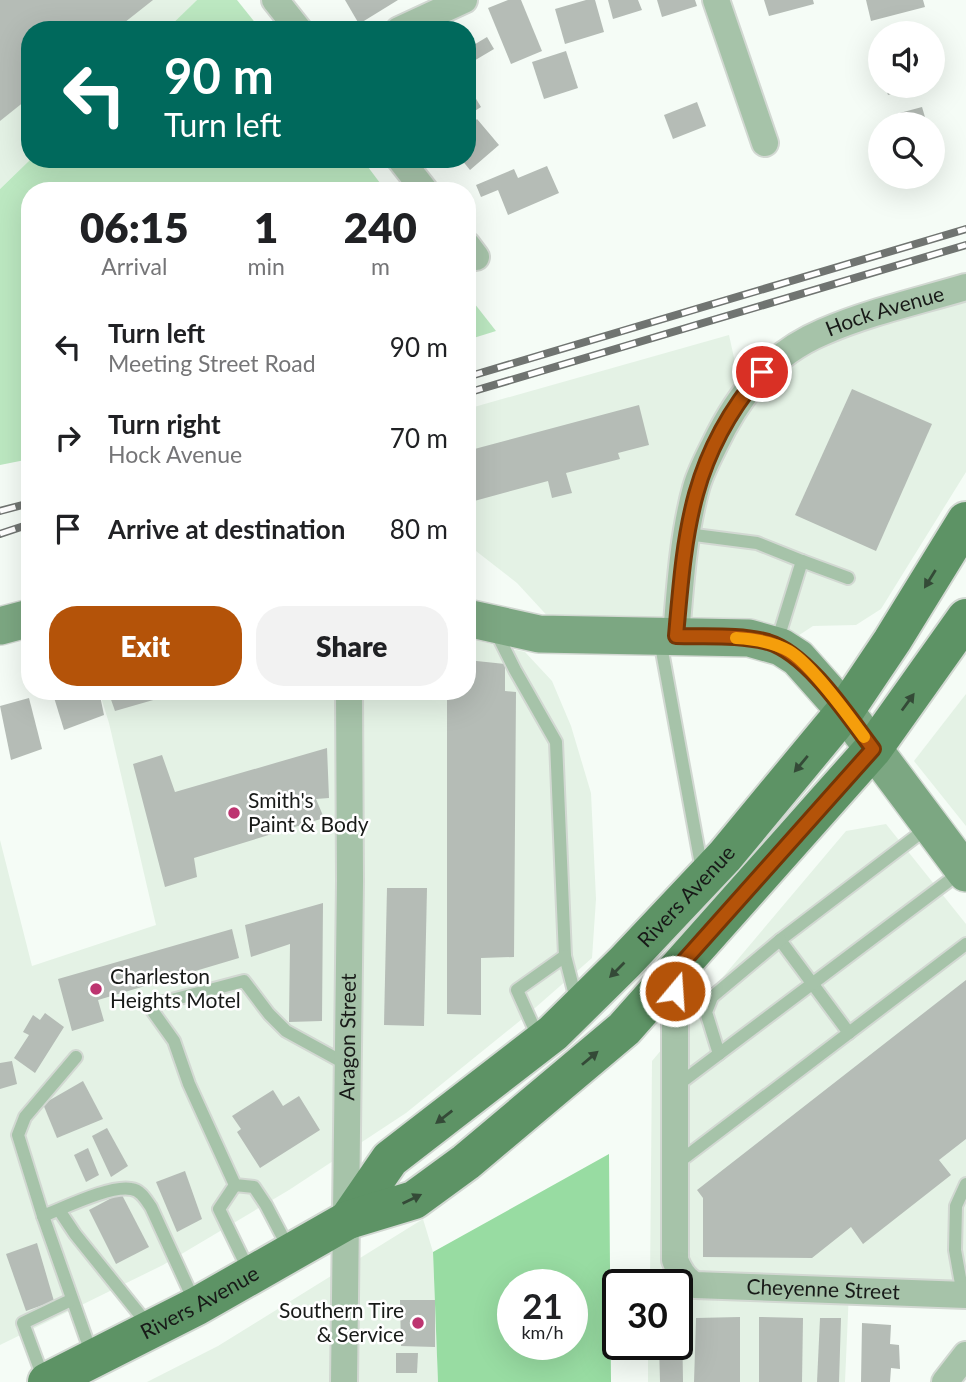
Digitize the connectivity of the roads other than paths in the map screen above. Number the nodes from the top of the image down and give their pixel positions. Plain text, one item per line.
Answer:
1 (275, 0) edge
2 (464, 0) edge
3 (716, 0) edge
4 (292, 21) edge
5 (418, 21) edge
6 (765, 143) dead end
7 (407, 168) edge
8 (418, 182) edge
9 (966, 287) edge
10 (966, 521) edge
11 (687, 534) junction
12 (802, 561) junction
13 (848, 578) dead end
14 (966, 618) edge
15 (21, 620) edge
16 (480, 622) edge
17 (0, 626) edge
18 (668, 636) junction
19 (776, 645) junction
20 (954, 647) edge
21 (349, 700) edge
22 (845, 711) junction
23 (873, 749) junction
24 (931, 826) junction
25 (965, 872) edge
26 (705, 879) junction
27 (780, 940) junction
28 (966, 944) edge
29 (565, 956) junction
30 (675, 971) junction
31 (812, 984) junction
32 (579, 1008) junction
33 (849, 1033) junction
34 (541, 1042) junction
35 (719, 1054) junction
36 (76, 1057) dead end
37 (349, 1065) junction
38 (675, 1087) junction
39 (675, 1166) junction
40 (966, 1184) edge
41 (235, 1185) junction
42 (60, 1210) junction
43 (43, 1216) junction
44 (348, 1220) junction
45 (291, 1253) junction
46 (251, 1275) junction
47 (965, 1295) edge
48 (71, 1300) junction
49 (197, 1306) junction
50 (151, 1329) junction
51 (966, 1355) edge
52 (67, 1375) edge
53 (344, 1382) edge
54 (945, 1382) edge

1 - 4 street
2 - 5 street
3 - 6 street
7 - 8 street
9 - 11 street, Hock Avenue
10 -> 22 main road, Rivers Avenue
11 - 12 lane
11 - 18 street, Hock Avenue
12 - 13 lane
12 - 19 lane
14 - 20 main road, Rivers Avenue
15 - 17 street
16 - 18 street
16 - 29 lane
18 - 19 street
18 - 26 lane
19 - 22 street
23 -> 20 main road, Rivers Avenue
21 - 37 street, Aragon Street
22 - 23 street
22 -> 26 main road, Rivers Avenue
23 - 24 street
23 - 30 main road, Rivers Avenue
24 - 25 street
24 - 27 lane
25 - 31 lane
26 -> 32 main road, Rivers Avenue
27 - 31 lane
27 - 35 lane
28 - 33 lane
29 - 32 lane
29 - 34 lane
30 - 38 street
44 -> 30 main road, Rivers Avenue
31 - 33 lane
31 - 35 lane
32 - 34 main road, Rivers Avenue
33 - 39 lane
34 -> 44 main road, Rivers Avenue
35 - 38 lane
36 - 43 lane
37 - 41 lane
37 - 44 street, Aragon Street
38 - 39 street
39 - 47 street, Cheyenne Street
40 - 47 lane
41 - 45 lane
41 - 46 lane
42 - 43 lane
42 - 49 lane
42 - 50 lane
43 - 48 lane
44 - 45 main road, Rivers Avenue
44 - 53 street, Aragon Street
45 - 46 main road, Rivers Avenue
46 - 49 main road, Rivers Avenue
48 - 52 lane
48 - 52 lane
49 - 50 main road, Rivers Avenue
50 - 52 main road, Rivers Avenue
51 - 54 street

